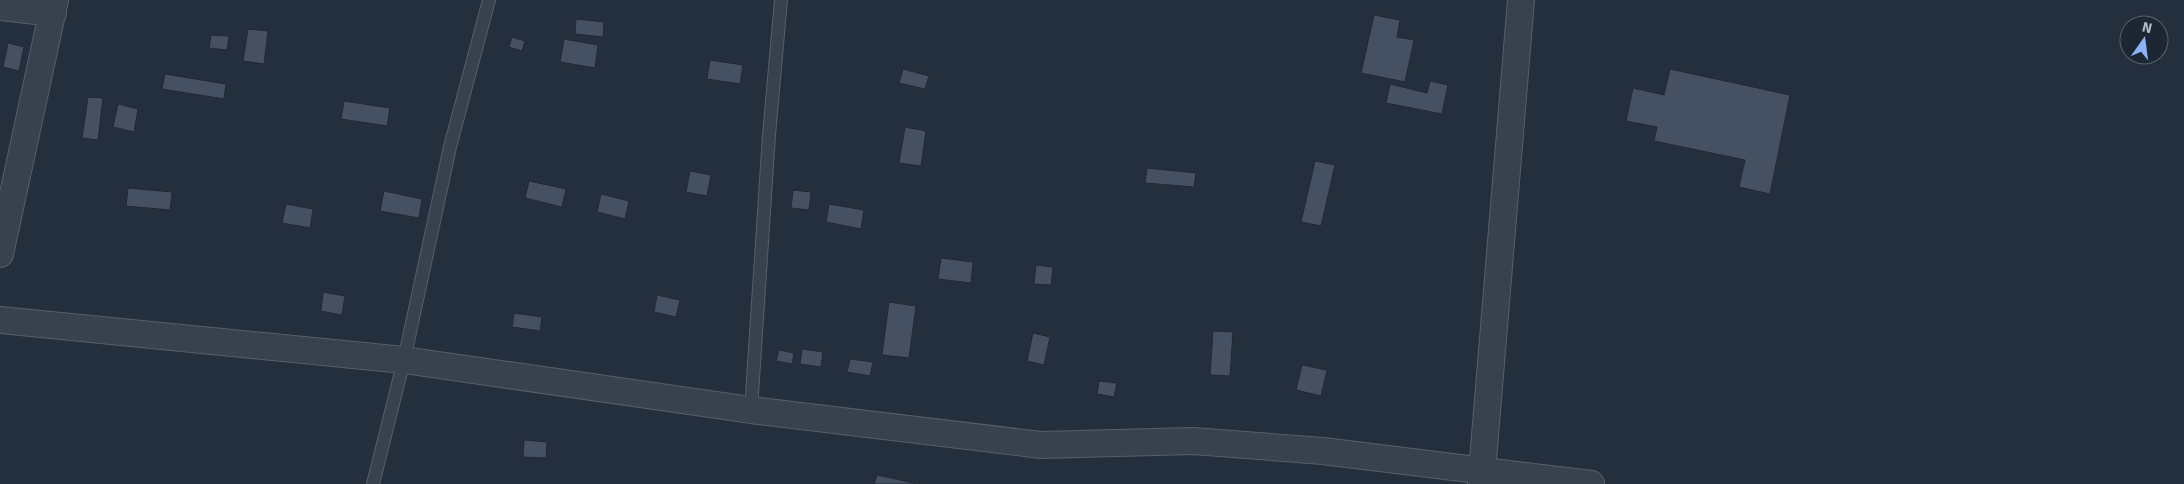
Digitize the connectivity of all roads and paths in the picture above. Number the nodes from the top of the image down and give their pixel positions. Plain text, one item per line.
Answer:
1 (489, 0) edge
2 (782, 0) edge
3 (1521, 0) edge
4 (54, 6) edge
5 (0, 7) edge
6 (0, 254) edge
7 (0, 320) edge
8 (404, 360) junction
9 (751, 410) junction
10 (1481, 478) edge
11 (373, 484) edge
12 (1591, 484) edge

1 - 8 lane
2 - 9 lane
3 - 10 street
4 - 5 street
4 - 6 street
7 - 8 street
8 - 9 street
8 - 11 lane
9 - 10 street
10 - 12 street

